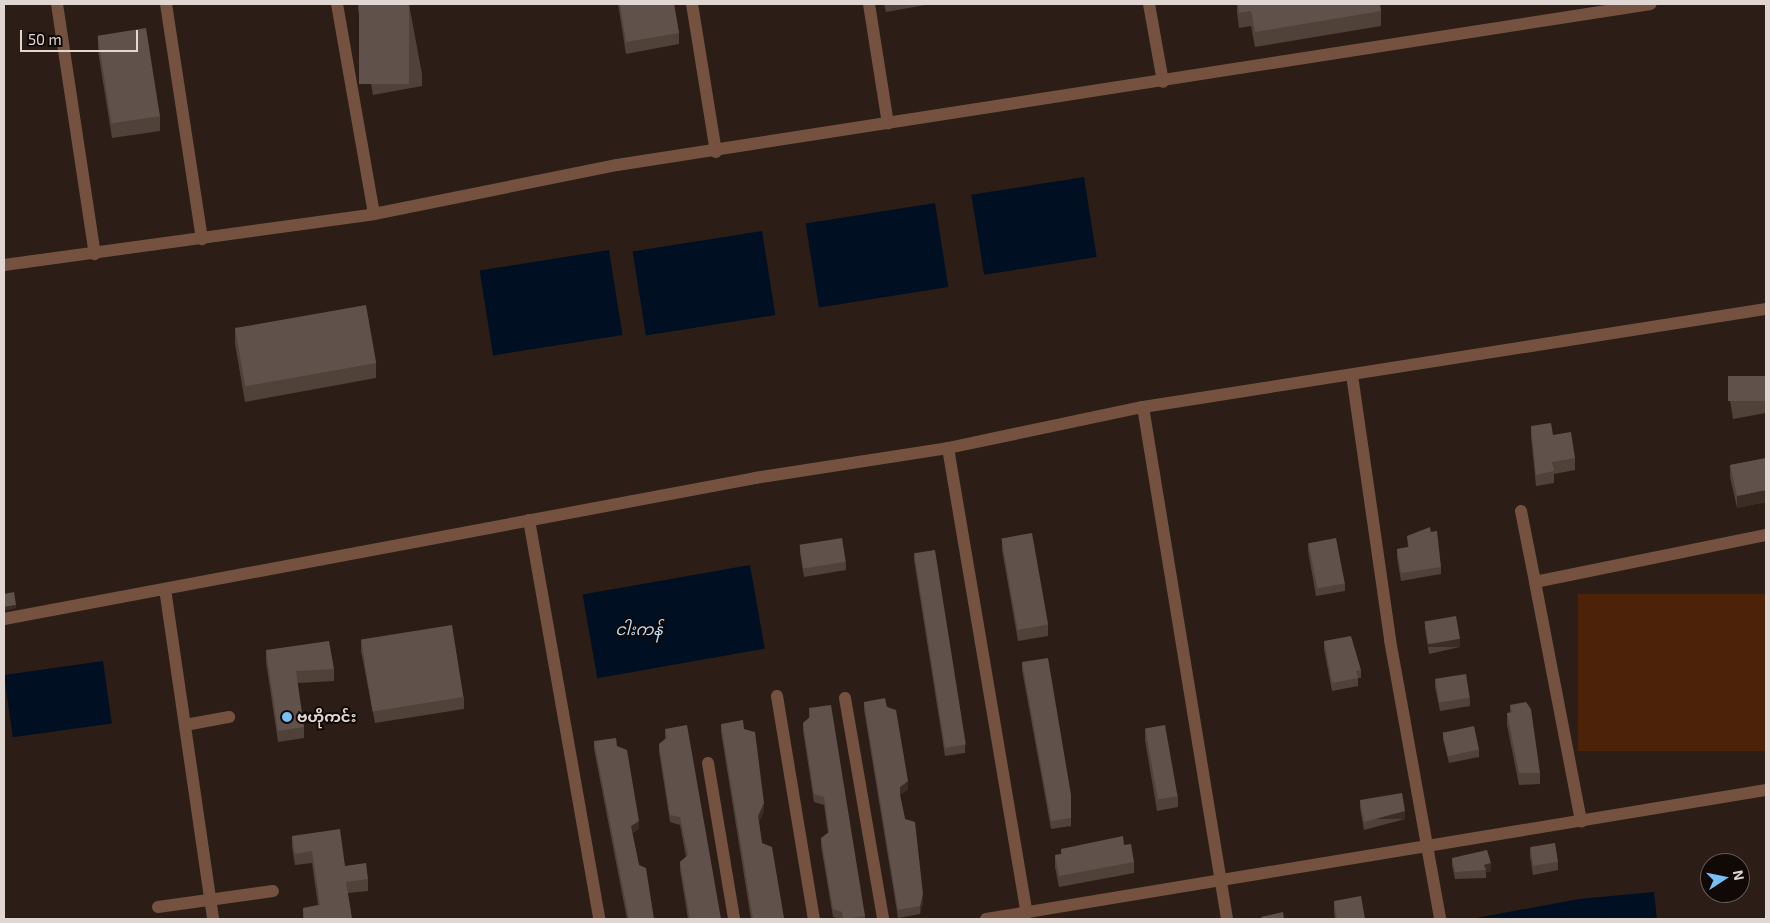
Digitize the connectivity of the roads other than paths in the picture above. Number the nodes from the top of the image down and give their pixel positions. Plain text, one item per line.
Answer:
1 (57, 4) edge
2 (166, 4) edge
3 (337, 4) edge
4 (692, 4) edge
5 (868, 4) edge
6 (1149, 4) edge
7 (1651, 4) edge
8 (1163, 82) junction
9 (888, 124) junction
10 (716, 152) junction
11 (374, 214) junction
12 (202, 239) junction
13 (95, 254) junction
14 (4, 265) edge
15 (1766, 309) edge
16 (1352, 375) junction
17 (1143, 406) junction
18 (948, 448) junction
19 (1521, 511) dead end
20 (529, 520) junction
21 (1766, 535) edge
22 (1535, 582) junction
23 (165, 589) junction
24 (4, 619) edge
25 (777, 696) dead end
26 (845, 698) dead end
27 (229, 717) dead end
28 (185, 724) junction
29 (708, 763) dead end
30 (1766, 790) edge
31 (1581, 822) junction
32 (1427, 849) junction
33 (1220, 881) junction
34 (273, 891) dead end
35 (210, 901) junction
36 (158, 906) dead end
37 (1027, 913) junction
38 (213, 919) edge
39 (599, 919) edge
40 (734, 919) edge
41 (814, 919) edge
42 (884, 919) edge
43 (986, 919) edge
44 (1227, 919) edge
45 (1440, 919) edge

1 - 13 street
2 - 12 street
3 - 11 street
4 - 10 street
5 - 9 street
6 - 8 street
7 - 8 street
8 - 9 street
9 - 10 street
10 - 11 street
11 - 12 street
12 - 13 street
13 - 14 street
15 - 16 street
16 - 17 street
16 - 32 street
17 - 18 street
17 - 33 street
18 - 20 street
18 - 37 street
19 - 22 street
20 - 23 street
20 - 39 street
21 - 22 street
22 - 31 street
23 - 24 street
23 - 28 street
25 - 41 street
26 - 42 street
27 - 28 street
28 - 35 street
29 - 40 street
30 - 31 street
31 - 32 street
32 - 33 street
32 - 45 street
33 - 37 street
33 - 44 street
34 - 35 street
35 - 36 street
35 - 38 street
37 - 43 street

